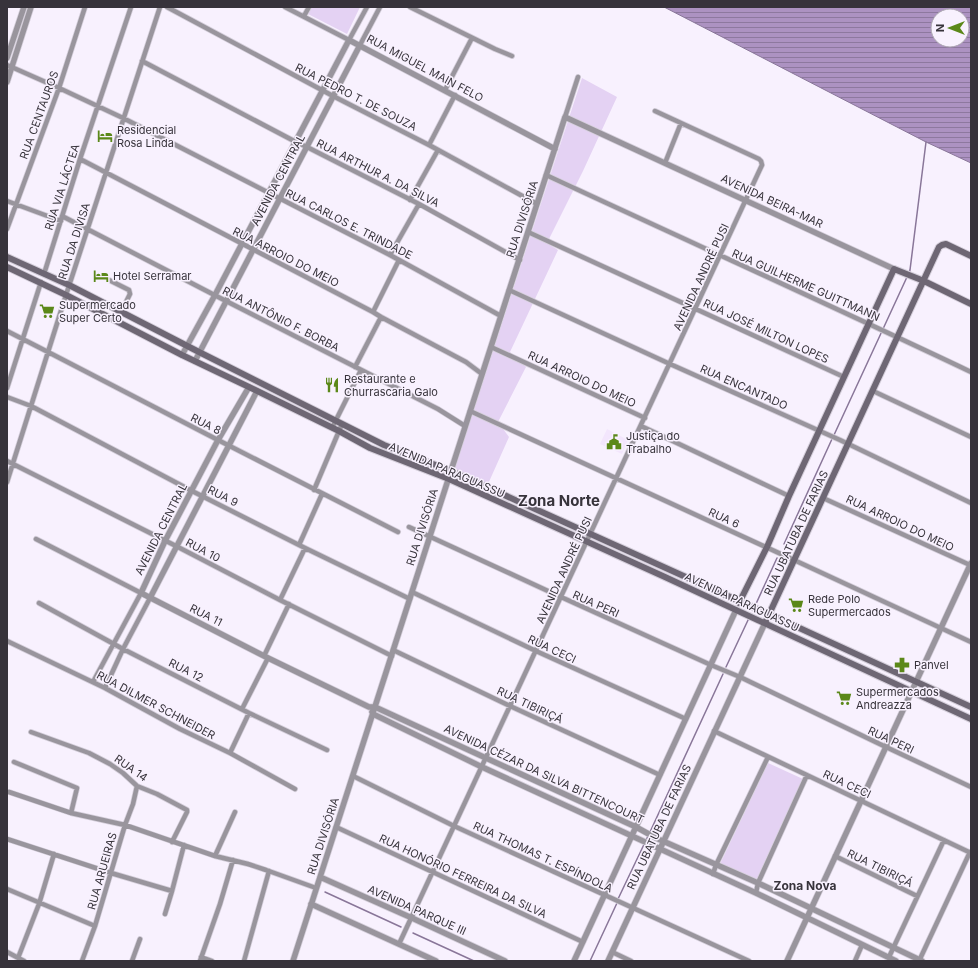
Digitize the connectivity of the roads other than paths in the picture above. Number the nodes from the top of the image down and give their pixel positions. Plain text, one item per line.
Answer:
1 (24, 7) edge
2 (31, 7) edge
3 (85, 7) edge
4 (131, 7) edge
5 (160, 7) edge
6 (167, 7) edge
7 (285, 7) edge
8 (309, 7) edge
9 (367, 7) edge
10 (380, 7) edge
11 (410, 7) edge
12 (304, 16) junction
13 (472, 38) junction
14 (349, 40) junction
15 (360, 45) junction
16 (512, 56) dead end
17 (7, 58) edge
18 (142, 60) junction
19 (9, 67) edge
20 (578, 77) dead end
21 (7, 82) edge
22 (59, 88) junction
23 (445, 90) junction
24 (323, 91) junction
25 (455, 95) junction
26 (333, 96) junction
27 (98, 106) junction
28 (655, 111) dead end
29 (565, 117) junction
30 (123, 118) junction
31 (681, 123) junction
32 (296, 142) junction
33 (429, 145) junction
34 (307, 147) junction
35 (555, 149) junction
36 (438, 150) junction
37 (80, 159) junction
38 (666, 163) junction
39 (106, 173) junction
40 (546, 175) junction
41 (269, 193) junction
42 (280, 198) junction
43 (7, 200) edge
44 (410, 200) junction
45 (746, 200) junction
46 (16, 204) junction
47 (419, 204) junction
48 (537, 204) junction
49 (61, 218) junction
50 (87, 228) junction
51 (7, 229) edge
52 (528, 232) junction
53 (242, 244) junction
54 (253, 250) junction
55 (390, 255) junction
56 (720, 256) junction
57 (971, 256) edge
58 (7, 257) edge
59 (399, 260) junction
60 (520, 260) junction
61 (7, 267) edge
62 (896, 270) junction
63 (44, 274) junction
64 (107, 279) dead end
65 (921, 280) junction
66 (41, 282) junction
67 (69, 285) junction
68 (509, 290) junction
69 (66, 294) junction
70 (215, 295) junction
71 (226, 301) junction
72 (971, 304) edge
73 (695, 309) junction
74 (121, 312) junction
75 (373, 312) junction
76 (501, 316) junction
77 (381, 317) junction
78 (869, 323) junction
79 (7, 331) edge
80 (896, 336) junction
81 (23, 339) junction
82 (187, 346) junction
83 (491, 348) junction
84 (48, 352) junction
85 (199, 352) junction
86 (182, 355) junction
87 (195, 361) junction
88 (670, 364) junction
89 (355, 367) junction
90 (360, 370) junction
91 (971, 372) edge
92 (482, 374) junction
93 (844, 377) junction
94 (250, 387) junction
95 (7, 388) edge
96 (257, 391) junction
97 (873, 391) junction
98 (7, 397) edge
99 (30, 406) junction
100 (470, 411) junction
101 (645, 418) junction
102 (335, 421) junction
103 (342, 424) junction
104 (465, 426) junction
105 (641, 426) junction
106 (332, 428) junction
107 (819, 430) junction
108 (339, 432) junction
109 (971, 437) edge
110 (218, 440) junction
111 (848, 444) junction
112 (229, 446) junction
113 (7, 460) edge
114 (13, 463) junction
115 (451, 471) junction
116 (448, 479) junction
117 (616, 479) junction
118 (7, 482) edge
119 (314, 490) junction
120 (192, 491) junction
121 (322, 494) junction
122 (203, 496) junction
123 (789, 496) junction
124 (823, 498) junction
125 (971, 503) edge
126 (409, 527) dead end
127 (398, 532) dead end
128 (591, 534) junction
129 (430, 537) junction
130 (36, 539) dead end
131 (166, 541) junction
132 (587, 542) junction
133 (298, 545) junction
134 (176, 546) junction
135 (766, 547) junction
136 (305, 548) junction
137 (794, 560) junction
138 (971, 564) edge
139 (965, 576) junction
140 (971, 579) edge
141 (412, 592) junction
142 (140, 593) junction
143 (561, 597) junction
144 (150, 598) junction
145 (410, 599) junction
146 (280, 600) junction
147 (740, 601) junction
148 (38, 603) dead end
149 (289, 604) junction
150 (736, 610) junction
151 (769, 614) junction
152 (765, 623) junction
153 (941, 628) junction
154 (7, 641) edge
155 (971, 642) edge
156 (114, 644) junction
157 (123, 649) junction
158 (394, 650) junction
159 (536, 651) junction
160 (392, 656) junction
161 (266, 657) junction
162 (711, 666) junction
163 (740, 678) junction
164 (93, 682) junction
165 (916, 682) junction
166 (105, 688) junction
167 (912, 692) junction
168 (510, 706) junction
169 (372, 707) junction
170 (971, 707) edge
171 (242, 709) junction
172 (249, 713) junction
173 (373, 714) junction
174 (686, 719) junction
175 (971, 719) edge
176 (31, 732) dead end
177 (714, 732) junction
178 (886, 747) junction
179 (327, 750) dead end
180 (230, 753) junction
181 (768, 757) junction
182 (486, 758) junction
183 (14, 762) dead end
184 (482, 767) junction
185 (660, 775) junction
186 (807, 775) junction
187 (353, 776) junction
188 (137, 786) junction
189 (971, 786) edge
190 (295, 789) dead end
191 (9, 792) dead end
192 (861, 801) junction
193 (235, 812) dead end
194 (71, 813) junction
195 (125, 825) junction
196 (454, 826) junction
197 (336, 827) junction
198 (636, 827) junction
199 (635, 837) junction
200 (7, 839) edge
201 (944, 840) junction
202 (663, 841) junction
203 (172, 842) junction
204 (184, 845) junction
205 (658, 848) junction
206 (971, 852) edge
207 (54, 854) junction
208 (215, 856) junction
209 (835, 856) junction
210 (233, 860) junction
211 (716, 865) junction
212 (269, 871) junction
213 (433, 872) junction
214 (111, 873) junction
215 (713, 874) junction
216 (320, 877) junction
217 (758, 883) junction
218 (316, 888) junction
219 (7, 889) edge
220 (172, 891) junction
221 (756, 893) junction
222 (604, 895) junction
223 (917, 896) junction
224 (39, 904) junction
225 (311, 904) junction
226 (630, 906) junction
227 (811, 909) junction
228 (165, 914) dead end
229 (807, 917) junction
230 (412, 918) junction
231 (95, 926) junction
232 (140, 940) dead end
233 (583, 942) junction
234 (399, 944) junction
235 (862, 945) junction
236 (893, 947) junction
237 (7, 952) edge
238 (612, 952) junction
239 (888, 957) junction
240 (18, 958) junction
241 (200, 959) edge
242 (24, 961) edge
243 (82, 961) edge
244 (132, 961) edge
245 (212, 961) edge
246 (244, 961) edge
247 (293, 961) edge
248 (436, 961) edge
249 (505, 961) edge
250 (574, 961) edge
251 (608, 961) edge
252 (631, 961) edge
253 (749, 961) edge
254 (786, 961) edge
255 (854, 961) edge
256 (896, 961) edge
257 (920, 961) edge

1 - 17 street
2 - 19 street
3 - 22 street, RUA CENTAUROS
4 - 27 street, RUA VIA LÁCTEA
5 - 18 street, RUA DA DIVISA
6 - 24 street, RUA PEDRO T. DE SOUZA
7 - 12 street, RUA MIGUEL MAIN FELO
8 - 12 street
9 - 14 street, AVENIDA CENTRAL
10 - 15 street, AVENIDA CENTRAL
11 - 13 street
12 - 14 street, RUA MIGUEL MAIN FELO
13 - 16 street
13 - 23 street
14 - 15 street, RUA MIGUEL MAIN FELO
14 - 24 street, AVENIDA CENTRAL
15 - 23 street, RUA MIGUEL MAIN FELO
15 - 26 street, AVENIDA CENTRAL
18 - 30 street, RUA DA DIVISA
18 - 32 street, RUA ARTHUR A. DA SILVA
19 - 21 street
19 - 22 street, RUA CARLOS E. TRINDADE
20 - 29 street, RUA DIVISÓRIA
22 - 27 street, RUA CARLOS E. TRINDADE
22 - 46 street, RUA CENTAUROS
23 - 25 street, RUA MIGUEL MAIN FELO
24 - 26 street, RUA PEDRO T. DE SOUZA
24 - 32 street, AVENIDA CENTRAL
25 - 33 street
25 - 35 street, RUA MIGUEL MAIN FELO
26 - 33 street, RUA PEDRO T. DE SOUZA
26 - 34 street, AVENIDA CENTRAL
27 - 30 street, RUA CARLOS E. TRINDADE
27 - 37 street, RUA VIA LÁCTEA
28 - 31 street
29 - 35 street, RUA DIVISÓRIA
29 - 38 street, AVENIDA BEIRA-MAR
30 - 39 street, RUA DA DIVISA
30 - 41 street, RUA CARLOS E. TRINDADE
31 - 38 street
31 - 45 street, AVENIDA ANDRÉ PUSI
32 - 34 street, RUA ARTHUR A. DA SILVA
32 - 41 street, AVENIDA CENTRAL
33 - 36 street, RUA PEDRO T. DE SOUZA
34 - 42 street, AVENIDA CENTRAL
34 - 44 street, RUA ARTHUR A. DA SILVA
35 - 40 street, RUA DIVISÓRIA
36 - 44 street
36 - 48 street, RUA PEDRO T. DE SOUZA
37 - 39 street, RUA ARROIO DO MEIO
37 - 49 street, RUA VIA LÁCTEA
38 - 45 street, AVENIDA BEIRA-MAR
39 - 50 street, RUA DA DIVISA
39 - 53 street, RUA ARROIO DO MEIO
40 - 48 street, RUA DIVISÓRIA
40 - 56 street, RUA GUILHERME GUITTMANN
41 - 42 street, RUA CARLOS E. TRINDADE
41 - 53 street, AVENIDA CENTRAL
42 - 54 street, AVENIDA CENTRAL
42 - 55 street, RUA CARLOS E. TRINDADE
43 - 46 street, RUA ANTÔNIO F. BORBA
44 - 47 street, RUA ARTHUR A. DA SILVA
45 - 56 street, AVENIDA ANDRÉ PUSI
45 - 62 street, AVENIDA BEIRA-MAR
46 - 49 street, RUA ANTÔNIO F. BORBA
46 - 51 street, RUA CENTAUROS
47 - 55 street
47 - 60 street, RUA ARTHUR A. DA SILVA
48 - 52 street, RUA DIVISÓRIA
49 - 50 street, RUA ANTÔNIO F. BORBA
49 - 63 street, RUA VIA LÁCTEA
50 - 67 street, RUA DA DIVISA
50 - 70 street, RUA ANTÔNIO F. BORBA
52 - 60 street, RUA DIVISÓRIA
52 - 73 street, RUA JOSÉ MILTON LOPES
53 - 54 street, RUA ARROIO DO MEIO
53 - 70 street, AVENIDA CENTRAL
54 - 71 street, AVENIDA CENTRAL
54 - 75 street, RUA ARROIO DO MEIO
55 - 59 street, RUA CARLOS E. TRINDADE
56 - 73 street, AVENIDA ANDRÉ PUSI
56 - 78 street, RUA GUILHERME GUITTMANN
57 - 65 main road, RUA UBATUBA DE FARIAS
58 - 63 main road, AVENIDA PARAGUASSU
59 - 75 street
59 - 76 street, RUA CARLOS E. TRINDADE
60 - 68 street, RUA DIVISÓRIA
61 - 66 main road, AVENIDA PARAGUASSU
62 - 65 main road, AVENIDA BEIRA-MAR
62 - 78 main road, RUA UBATUBA DE FARIAS
63 - 67 main road, AVENIDA PARAGUASSU
64 - 74 street
65 - 72 main road, AVENIDA BEIRA-MAR
65 - 80 main road, RUA UBATUBA DE FARIAS
66 - 69 main road, AVENIDA PARAGUASSU
66 - 81 street
67 - 69 street, RUA DA DIVISA
67 - 74 main road, AVENIDA PARAGUASSU
68 - 76 street, RUA DIVISÓRIA
68 - 88 street, RUA ENCANTADO
69 - 84 street, RUA DA DIVISA
69 - 86 main road, AVENIDA PARAGUASSU
70 - 71 street, RUA ANTÔNIO F. BORBA
70 - 82 street, AVENIDA CENTRAL
71 - 85 street, AVENIDA CENTRAL
71 - 89 street, RUA ANTÔNIO F. BORBA
73 - 88 street, AVENIDA ANDRÉ PUSI
73 - 93 street, RUA JOSÉ MILTON LOPES
74 - 82 main road, AVENIDA PARAGUASSU
75 - 77 street, RUA ARROIO DO MEIO
76 - 83 street, RUA DIVISÓRIA
77 - 89 street
77 - 92 street, RUA ARROIO DO MEIO
78 - 80 street, RUA GUILHERME GUITTMANN
78 - 93 main road, RUA UBATUBA DE FARIAS
79 - 81 street, RUA 8
80 - 91 street, RUA GUILHERME GUITTMANN
80 - 97 main road, RUA UBATUBA DE FARIAS
81 - 84 street, RUA 8
81 - 95 street
82 - 85 main road, AVENIDA PARAGUASSU
82 - 86 street, AVENIDA CENTRAL
83 - 92 street, RUA DIVISÓRIA
83 - 101 street, RUA ARROIO DO MEIO
84 - 99 street, RUA DA DIVISA
84 - 110 street, RUA 8
85 - 87 street, AVENIDA CENTRAL
85 - 102 main road, AVENIDA PARAGUASSU
86 - 87 main road, AVENIDA PARAGUASSU
87 - 94 main road, AVENIDA PARAGUASSU
88 - 101 street, AVENIDA ANDRÉ PUSI
88 - 107 street, RUA ENCANTADO
89 - 90 street, RUA ANTÔNIO F. BORBA
90 - 102 street
90 - 104 street, RUA ANTÔNIO F. BORBA
92 - 100 street, RUA DIVISÓRIA
93 - 107 main road, RUA UBATUBA DE FARIAS
94 - 96 main road, AVENIDA PARAGUASSU
94 - 110 street, AVENIDA CENTRAL
96 - 106 main road, AVENIDA PARAGUASSU
96 - 112 street, AVENIDA CENTRAL
97 - 109 street
97 - 111 main road, RUA UBATUBA DE FARIAS
98 - 99 street, RUA 9
99 - 114 street, RUA DA DIVISA
99 - 120 street, RUA 9
100 - 104 street, RUA DIVISÓRIA
100 - 117 street, RUA 6
101 - 105 street, AVENIDA ANDRÉ PUSI
102 - 103 main road, AVENIDA PARAGUASSU
102 - 106 street
103 - 108 street
103 - 115 main road, AVENIDA PARAGUASSU
104 - 115 street, RUA DIVISÓRIA
105 - 117 street, AVENIDA ANDRÉ PUSI
105 - 123 street
106 - 108 main road, AVENIDA PARAGUASSU
107 - 111 street, RUA ENCANTADO
107 - 123 main road, RUA UBATUBA DE FARIAS
108 - 116 main road, AVENIDA PARAGUASSU
108 - 119 street
110 - 112 street, RUA 8
110 - 120 street, AVENIDA CENTRAL
111 - 124 main road, RUA UBATUBA DE FARIAS
111 - 125 street, RUA ENCANTADO
112 - 119 street, RUA 8
112 - 122 street, AVENIDA CENTRAL
113 - 114 street, RUA 10
114 - 118 street, RUA DA DIVISA
114 - 131 street, RUA 10
115 - 116 street, RUA DIVISÓRIA
115 - 128 main road, AVENIDA PARAGUASSU
116 - 129 street, RUA DIVISÓRIA
116 - 132 main road, AVENIDA PARAGUASSU
117 - 128 street, AVENIDA ANDRÉ PUSI
117 - 135 street, RUA 6
119 - 121 street, RUA 8
120 - 122 street, RUA 9
120 - 131 street, AVENIDA CENTRAL
121 - 127 street, RUA 8
121 - 133 street
122 - 133 street, RUA 9
122 - 134 street, AVENIDA CENTRAL
123 - 135 main road, RUA UBATUBA DE FARIAS
124 - 137 main road, RUA UBATUBA DE FARIAS
124 - 138 street, RUA ARROIO DO MEIO
126 - 129 street, RUA PERI
128 - 132 street, AVENIDA ANDRÉ PUSI
128 - 147 main road, AVENIDA PARAGUASSU
129 - 141 street, RUA DIVISÓRIA
129 - 143 street, RUA PERI
130 - 142 street, RUA 11
131 - 134 street, RUA 10
131 - 142 street, AVENIDA CENTRAL
132 - 143 street, AVENIDA ANDRÉ PUSI
132 - 150 main road, AVENIDA PARAGUASSU
133 - 136 street, RUA 9
134 - 144 street, AVENIDA CENTRAL
134 - 146 street, RUA 10
135 - 137 street, RUA 6
135 - 147 main road, RUA UBATUBA DE FARIAS
136 - 145 street, RUA 9
136 - 146 street
137 - 151 main road, RUA UBATUBA DE FARIAS
137 - 153 street, RUA 6
138 - 139 street
139 - 140 street
139 - 153 street
141 - 145 street, RUA DIVISÓRIA
141 - 159 street, RUA CECI
142 - 144 street, RUA 11
142 - 156 street, AVENIDA CENTRAL
143 - 159 street, AVENIDA ANDRÉ PUSI
143 - 162 street, RUA PERI
144 - 157 street, AVENIDA CENTRAL
144 - 161 street, RUA 11
145 - 158 street, RUA DIVISÓRIA
146 - 149 street, RUA 10
147 - 150 main road, RUA UBATUBA DE FARIAS
147 - 151 main road, AVENIDA PARAGUASSU
148 - 156 street, RUA 12
149 - 160 street, RUA 10
149 - 161 street
150 - 152 main road, AVENIDA PARAGUASSU
150 - 162 street, RUA UBATUBA DE FARIAS
151 - 152 main road, RUA UBATUBA DE FARIAS
151 - 165 main road, AVENIDA PARAGUASSU
152 - 163 street, RUA UBATUBA DE FARIAS
152 - 167 main road, AVENIDA PARAGUASSU
153 - 155 street, RUA 6
153 - 165 street
154 - 164 street, RUA DILMER SCHNEIDER
156 - 157 street, RUA 12
156 - 164 street, AVENIDA CENTRAL
157 - 166 street, AVENIDA CENTRAL
157 - 171 street, RUA 12
158 - 160 street, RUA DIVISÓRIA
158 - 168 street, RUA TIBIRIÇÁ
159 - 168 street, AVENIDA ANDRÉ PUSI
159 - 174 street, RUA CECI
160 - 169 street, RUA DIVISÓRIA
161 - 169 street, RUA 11
161 - 171 street
162 - 163 street, RUA PERI
162 - 174 street, RUA UBATUBA DE FARIAS
163 - 177 street, RUA UBATUBA DE FARIAS
163 - 178 street, RUA PERI
164 - 166 street, RUA DILMER SCHNEIDER
165 - 167 street
165 - 170 main road, AVENIDA PARAGUASSU
166 - 180 street, RUA DILMER SCHNEIDER
167 - 175 main road, AVENIDA PARAGUASSU
167 - 178 street
168 - 182 street, AVENIDA ANDRÉ PUSI
168 - 185 street, RUA TIBIRIÇÁ
169 - 173 street, RUA DIVISÓRIA
169 - 182 street, AVENIDA CÉZAR DA SILVA BITTENCOURT
171 - 172 street, RUA 12
172 - 179 street, RUA 12
172 - 180 street
173 - 184 street, AVENIDA CÉZAR DA SILVA BITTENCOURT
173 - 187 street, RUA DIVISÓRIA
174 - 185 street, RUA UBATUBA DE FARIAS
176 - 188 street, RUA 14
177 - 181 street, RUA CECI
177 - 202 street, RUA UBATUBA DE FARIAS
178 - 189 street, RUA PERI
178 - 192 street
180 - 190 street, RUA DILMER SCHNEIDER
181 - 186 street, RUA CECI
181 - 211 street
182 - 184 street, AVENIDA ANDRÉ PUSI
182 - 198 street, AVENIDA CÉZAR DA SILVA BITTENCOURT
183 - 194 street
184 - 196 street, AVENIDA ANDRÉ PUSI
184 - 199 street, AVENIDA CÉZAR DA SILVA BITTENCOURT
185 - 198 street, RUA UBATUBA DE FARIAS
186 - 192 street, RUA CECI
186 - 217 street
187 - 196 street, RUA THOMAS T. ESPÍNDOLA
187 - 197 street, RUA DIVISÓRIA
188 - 195 street, RUA ARUEIRAS
188 - 203 street, RUA 14
191 - 194 street
192 - 201 street, RUA CECI
192 - 209 street
193 - 208 street
194 - 195 street
195 - 203 street
195 - 214 street, RUA ARUEIRAS
196 - 213 street, AVENIDA ANDRÉ PUSI
196 - 222 street, RUA THOMAS T. ESPÍNDOLA
197 - 213 street, RUA HONÓRIO FERREIRA DA SILVA
197 - 216 street, RUA DIVISÓRIA
198 - 199 street, RUA UBATUBA DE FARIAS
198 - 202 street, AVENIDA CÉZAR DA SILVA BITTENCOURT
199 - 205 street, AVENIDA CÉZAR DA SILVA BITTENCOURT
199 - 222 street, RUA UBATUBA DE FARIAS
200 - 207 street
201 - 206 street, RUA CECI
201 - 223 street
202 - 205 street, RUA UBATUBA DE FARIAS
202 - 211 street, AVENIDA CÉZAR DA SILVA BITTENCOURT
203 - 204 street
204 - 208 street
204 - 220 street
205 - 215 street, AVENIDA CÉZAR DA SILVA BITTENCOURT
205 - 226 street, RUA UBATUBA DE FARIAS
206 - 257 street
207 - 214 street
207 - 224 street
208 - 210 street
209 - 223 street, RUA TIBIRIÇÁ
209 - 227 street
210 - 212 street
210 - 241 street
211 - 215 street
211 - 217 street, AVENIDA CÉZAR DA SILVA BITTENCOURT
212 - 218 street
212 - 246 street
213 - 230 street, AVENIDA ANDRÉ PUSI
213 - 233 street, RUA HONÓRIO FERREIRA DA SILVA
214 - 220 street
214 - 231 street, RUA ARUEIRAS
215 - 221 street, AVENIDA CÉZAR DA SILVA BITTENCOURT
216 - 218 street, RUA DIVISÓRIA
216 - 230 street, AVENIDA PARQUE III
217 - 221 street
217 - 227 street, AVENIDA CÉZAR DA SILVA BITTENCOURT
218 - 225 street, RUA DIVISÓRIA
219 - 224 street
220 - 228 street
221 - 229 street, AVENIDA CÉZAR DA SILVA BITTENCOURT
222 - 226 street, RUA THOMAS T. ESPÍNDOLA
222 - 233 street, RUA UBATUBA DE FARIAS
223 - 236 street
224 - 231 street
224 - 240 street
225 - 234 street
225 - 247 street, RUA DIVISÓRIA
226 - 238 street, RUA UBATUBA DE FARIAS
226 - 253 street, RUA THOMAS T. ESPÍNDOLA
227 - 229 street
227 - 236 street, AVENIDA CÉZAR DA SILVA BITTENCOURT
229 - 235 street, AVENIDA CÉZAR DA SILVA BITTENCOURT
229 - 254 street
230 - 234 street, AVENIDA ANDRÉ PUSI
230 - 249 street, AVENIDA PARQUE III
231 - 243 street, RUA ARUEIRAS
232 - 244 street
233 - 250 street, RUA UBATUBA DE FARIAS
234 - 248 street
235 - 239 street, AVENIDA CÉZAR DA SILVA BITTENCOURT
235 - 255 street
236 - 239 street
236 - 257 street, AVENIDA CÉZAR DA SILVA BITTENCOURT
237 - 240 street
238 - 251 street, RUA UBATUBA DE FARIAS
238 - 252 street
239 - 256 street, AVENIDA CÉZAR DA SILVA BITTENCOURT
240 - 242 street
241 - 245 street

